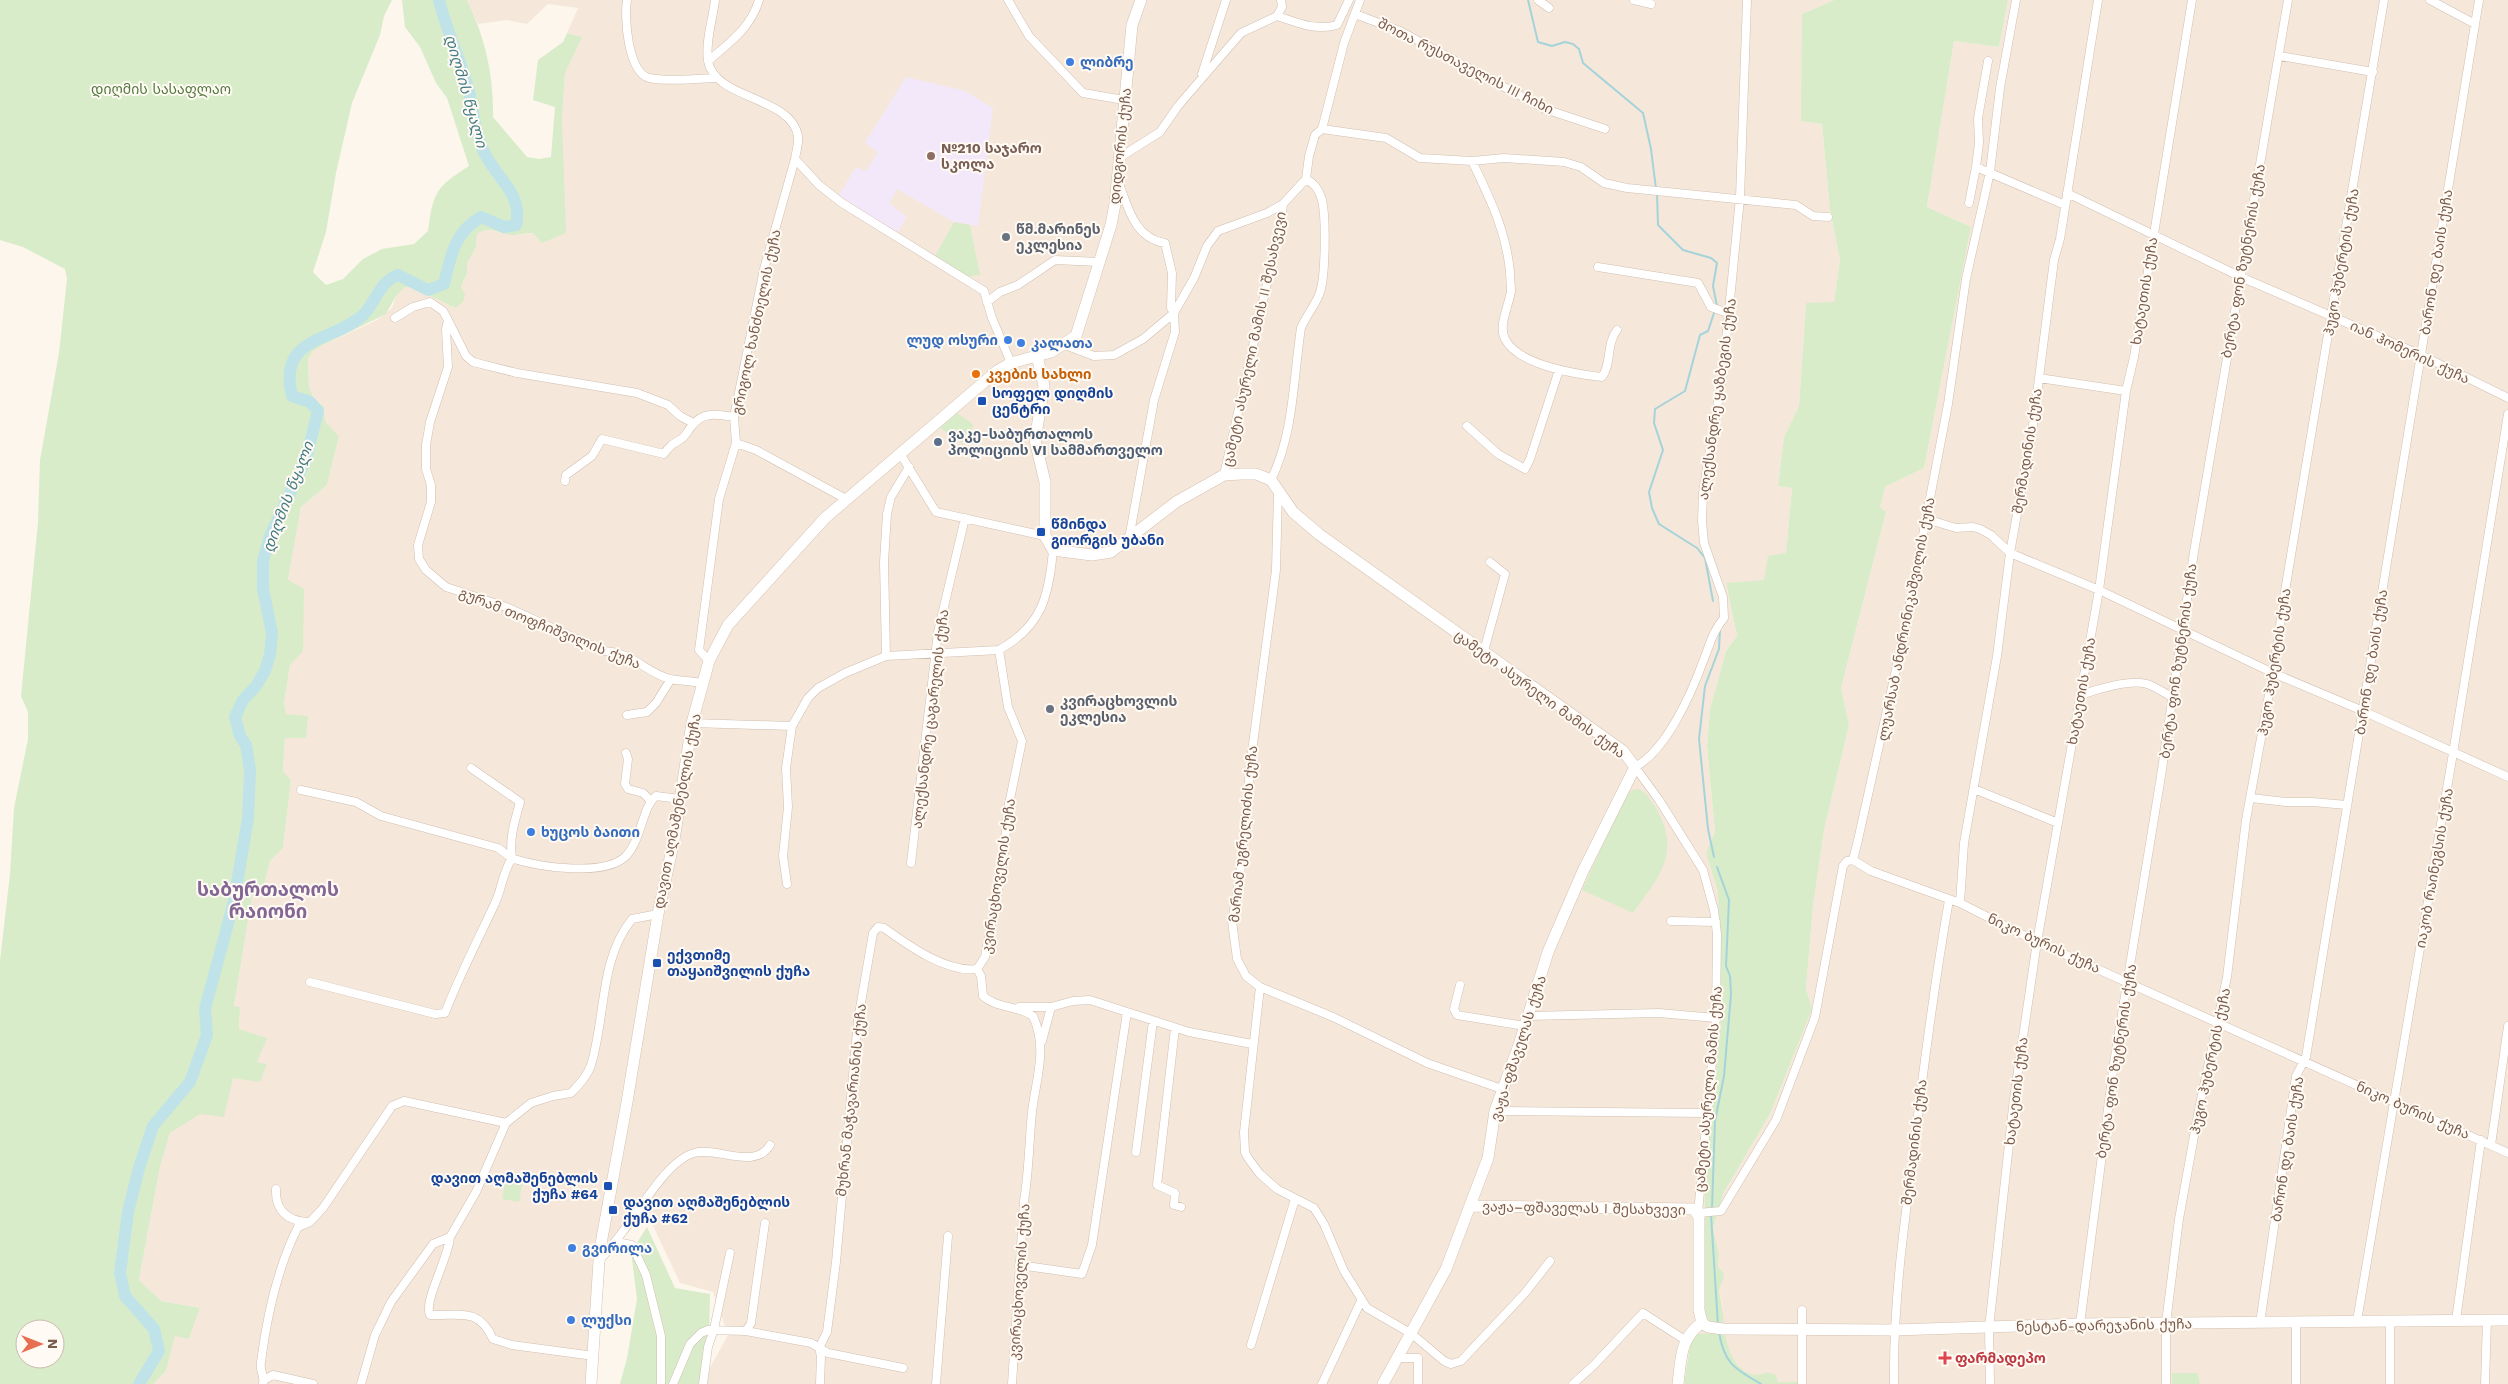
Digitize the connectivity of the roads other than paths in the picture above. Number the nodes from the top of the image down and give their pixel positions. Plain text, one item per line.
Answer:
1 (627, 0) edge
2 (715, 0) edge
3 (759, 0) edge
4 (1008, 0) edge
5 (1141, 0) edge
6 (1226, 0) edge
7 (1282, 0) edge
8 (1349, 0) edge
9 (1538, 0) edge
10 (1634, 0) edge
11 (1746, 0) edge
12 (2016, 0) edge
13 (2098, 0) edge
14 (2192, 0) edge
15 (2288, 0) edge
16 (2384, 0) edge
17 (2430, 0) edge
18 (2479, 0) edge
19 (1358, 1) edge
20 (1651, 4) dead end
21 (1550, 8) dead end
22 (1355, 14) junction
23 (1277, 16) junction
24 (2475, 24) junction
25 (2280, 56) junction
26 (708, 61) junction
27 (1988, 61) dead end
28 (2373, 72) junction
29 (715, 78) junction
30 (1201, 80) junction
31 (1124, 100) junction
32 (1322, 129) junction
33 (1605, 129) dead end
34 (1119, 158) junction
35 (795, 159) junction
36 (1472, 161) junction
37 (1976, 167) junction
38 (1990, 172) junction
39 (1306, 179) junction
40 (1118, 180) junction
41 (2067, 193) junction
42 (1740, 198) junction
43 (1969, 203) dead end
44 (1283, 204) junction
45 (2065, 205) junction
46 (1828, 217) dead end
47 (2153, 236) junction
48 (1099, 262) junction
49 (1598, 267) dead end
50 (2243, 278) junction
51 (986, 302) junction
52 (1727, 313) junction
53 (1174, 314) junction
54 (2331, 316) junction
55 (395, 318) dead end
56 (448, 320) junction
57 (1617, 330) dead end
58 (1064, 345) junction
59 (2421, 355) junction
60 (1037, 356) junction
61 (1011, 363) junction
62 (1559, 370) junction
63 (2038, 378) junction
64 (2126, 392) junction
65 (2508, 398) edge
66 (2508, 414) edge
67 (734, 417) junction
68 (693, 423) junction
69 (1467, 426) dead end
70 (736, 443) junction
71 (901, 455) junction
72 (909, 467) junction
73 (1224, 475) junction
74 (1271, 480) junction
75 (565, 481) dead end
76 (1278, 491) junction
77 (846, 499) junction
78 (965, 518) junction
79 (1926, 519) junction
80 (1045, 536) junction
81 (1129, 539) junction
82 (1053, 550) junction
83 (2010, 553) junction
84 (1490, 562) dead end
85 (2099, 590) junction
86 (2182, 631) junction
87 (998, 650) junction
88 (1484, 651) junction
89 (937, 652) junction
90 (886, 656) junction
91 (709, 661) junction
92 (2273, 674) junction
93 (670, 679) junction
94 (702, 683) junction
95 (2081, 696) junction
96 (2172, 697) junction
97 (2363, 711) junction
98 (627, 715) dead end
99 (692, 723) junction
100 (792, 726) junction
101 (626, 753) dead end
102 (2453, 753) junction
103 (471, 768) dead end
104 (1635, 768) junction
105 (2508, 777) edge
106 (1974, 789) junction
107 (301, 790) dead end
108 (2251, 798) junction
109 (680, 799) junction
110 (650, 800) junction
111 (2347, 806) junction
112 (2058, 823) junction
113 (512, 858) junction
114 (1853, 860) junction
115 (911, 863) dead end
116 (787, 884) dead end
117 (1949, 900) junction
118 (1960, 903) junction
119 (658, 914) junction
120 (1671, 921) dead end
121 (1716, 922) junction
122 (2037, 942) junction
123 (977, 969) junction
124 (2128, 980) junction
125 (310, 982) dead end
126 (1460, 985) dead end
127 (1260, 987) junction
128 (1017, 1007) junction
129 (1051, 1007) junction
130 (1127, 1012) junction
131 (1716, 1018) junction
132 (1153, 1020) junction
133 (1527, 1021) junction
134 (2218, 1023) junction
135 (2508, 1026) edge
136 (1175, 1028) junction
137 (1041, 1044) junction
138 (1252, 1044) junction
139 (2303, 1062) junction
140 (1502, 1089) junction
141 (2394, 1102) junction
142 (1495, 1111) junction
143 (1706, 1114) junction
144 (506, 1123) junction
145 (2481, 1140) junction
146 (770, 1145) dead end
147 (2491, 1145) junction
148 (1136, 1152) dead end
149 (2508, 1153) edge
150 (276, 1189) dead end
151 (1295, 1199) junction
152 (1470, 1206) junction
153 (1181, 1207) dead end
154 (1701, 1212) junction
155 (310, 1222) junction
156 (765, 1224) dead end
157 (948, 1236) dead end
158 (450, 1237) junction
159 (730, 1253) dead end
160 (599, 1261) junction
161 (1550, 1261) dead end
162 (1019, 1265) junction
163 (1361, 1301) junction
164 (1802, 1310) dead end
165 (2456, 1320) junction
166 (2487, 1320) junction
167 (2508, 1320) edge
168 (2357, 1321) junction
169 (2296, 1322) junction
170 (2390, 1322) junction
171 (1702, 1323) junction
172 (2166, 1323) junction
173 (2260, 1323) junction
174 (2080, 1324) junction
175 (1989, 1328) junction
176 (714, 1329) junction
177 (1802, 1330) junction
178 (1894, 1330) junction
179 (746, 1331) junction
180 (1412, 1334) junction
181 (1685, 1340) junction
182 (1251, 1345) dead end
183 (1427, 1347) junction
184 (819, 1348) junction
185 (594, 1356) junction
186 (1399, 1358) junction
187 (1418, 1358) junction
188 (903, 1368) dead end
189 (264, 1382) edge
190 (313, 1384) edge
191 (361, 1384) edge
192 (591, 1384) edge
193 (661, 1384) edge
194 (673, 1384) edge
195 (703, 1384) edge
196 (820, 1384) edge
197 (936, 1384) edge
198 (1013, 1384) edge
199 (1322, 1384) edge
200 (1383, 1384) edge
201 (1418, 1384) edge
202 (1573, 1384) edge
203 (1678, 1384) edge
204 (1802, 1384) edge
205 (1894, 1384) edge
206 (1990, 1384) edge
207 (2166, 1384) edge
208 (2296, 1384) edge
209 (2390, 1384) edge
210 (2485, 1384) edge

1 - 29 street
2 - 26 street
3 - 26 street
4 - 31 street
5 - 31 street, დიდგორის ქუჩა
6 - 30 street
7 - 23 street
8 - 23 street
9 - 21 street
10 - 20 street
11 - 42 street, ალექსანდრე ყაზბეგის ქუჩა
12 - 38 street, ლუარსაბ ანდრონიკაშვილის ქუჩა
13 - 41 street, შერმადინის ქუჩა
14 - 47 street, ხატაეთის ქუჩა
15 - 25 street, ბერტა ფონ ზუტნერის ქუჩა
16 - 28 street, ჰუგო ჰუბერტის ქუჩა
17 - 24 street
18 - 24 street, ბარონ დე ბაის ქუჩა
19 - 22 street
22 - 32 street
22 - 33 street, შოთა რუსთაველის III ჩიხი
23 - 30 street
24 - 59 street, ბარონ დე ბაის ქუჩა
25 - 28 street
25 - 50 street, ბერტა ფონ ზუტნერის ქუჩა
26 - 29 street
27 - 37 street
28 - 54 street, ჰუგო ჰუბერტის ქუჩა
29 - 35 street, გრიგოლ ხანძთელის ქუჩა
30 - 34 street
31 - 34 street, დიდგორის ქუჩა
32 - 36 street
32 - 39 street
34 - 40 street, დიდგორის ქუჩა
35 - 51 street
35 - 67 street, გრიგოლ ხანძთელის ქუჩა
36 - 42 street
36 - 62 street
37 - 38 street
37 - 43 street
38 - 45 street
38 - 79 street, ლუარსაბ ანდრონიკაშვილის ქუჩა
39 - 44 street
39 - 74 street
40 - 48 street, დიდგორის ქუჩა
40 - 53 street
41 - 45 street, შერმადინის ქუჩა
41 - 47 street, იან ჰომერის ქუჩა
42 - 46 street
42 - 52 street, ალექსანდრე ყაზბეგის ქუჩა
44 - 53 street
44 - 73 street, ცამეტი ასურელი მამის II შესახვევი
45 - 63 street, შერმადინის ქუჩა
47 - 50 street, იან ჰომერის ქუჩა
47 - 64 street, ხატაეთის ქუჩა
48 - 51 street
48 - 58 street, დიდგორის ქუჩა
49 - 52 street
50 - 54 street, იან ჰომერის ქუჩა
50 - 86 street, ბერტა ფონ ზუტნერის ქუჩა
51 - 61 street
52 - 104 street, ალექსანდრე ყაზბეგის ქუჩა
53 - 58 street
53 - 81 street
54 - 59 street, იან ჰომერის ქუჩა
54 - 92 street, ჰუგო ჰუბერტის ქუჩა
55 - 56 street
56 - 68 street
56 - 93 street, გურამ თოფჩიშვილის ქუჩა
57 - 62 street
58 - 60 street, დიდგორის ქუჩა
59 - 65 street, იან ჰომერის ქუჩა
59 - 97 street, ბარონ დე ბაის ქუჩა
60 - 61 street, დიდგორის ქუჩა
60 - 80 street
61 - 71 street, დავით აღმაშენებლის ქუჩა
62 - 69 street
63 - 64 street
63 - 83 street, შერმადინის ქუჩა
64 - 85 street, ხატაეთის ქუჩა
66 - 102 street, იაკობ რაინეგსის ქუჩა
67 - 68 street
67 - 70 street, გრიგოლ ხანძთელის ქუჩა
68 - 75 street
70 - 77 street
70 - 91 street, გრიგოლ ხანძთელის ქუჩა
71 - 72 street
71 - 77 street, დავით აღმაშენებლის ქუჩა
72 - 78 street
72 - 90 street
73 - 74 street
73 - 81 street
74 - 76 street, ცამეტი ასურელი მამის ქუჩა
76 - 88 street, ცამეტი ასურელი მამის ქუჩა
76 - 127 street, მარიამ უგრელიძის ქუჩა
77 - 91 street, დავით აღმაშენებლის ქუჩა
78 - 80 street
78 - 89 street, ალექსანდრე ცაგარელის ქუჩა
79 - 83 street
79 - 114 street, ლუარსაბ ანდრონიკაშვილის ქუჩა
80 - 82 street
81 - 82 street
82 - 87 street
83 - 85 street
83 - 106 street, შერმადინის ქუჩა
84 - 88 street
85 - 86 street
85 - 95 street, ხატაეთის ქუჩა
86 - 92 street
86 - 96 street, ბერტა ფონ ზუტნერის ქუჩა
87 - 89 street
87 - 123 street, კვირაცხოველის ქუჩა
88 - 104 street, ცამეტი ასურელი მამის ქუჩა
89 - 90 street
89 - 115 street, ალექსანდრე ცაგარელის ქუჩა
90 - 100 street
91 - 94 street, დავით აღმაშენებლის ქუჩა
92 - 97 street
92 - 108 street, ჰუგო ჰუბერტის ქუჩა
93 - 94 street, გურამ თოფჩიშვილის ქუჩა
93 - 98 street
94 - 99 street, დავით აღმაშენებლის ქუჩა
95 - 96 street
95 - 112 street, ხატაეთის ქუჩა
96 - 124 street, ბერტა ფონ ზუტნერის ქუჩა
97 - 102 street
97 - 111 street, ბარონ დე ბაის ქუჩა
99 - 100 street
99 - 109 street, დავით აღმაშენებლის ქუჩა
100 - 116 street
101 - 110 street
102 - 105 street
102 - 141 street, იაკობ რაინეგსის ქუჩა
103 - 113 street
104 - 121 street, ცამეტი ასურელი მამის ქუჩა
104 - 133 street, ვაჟა-ფშაველას ქუჩა
106 - 112 street
106 - 118 street, შერმადინის ქუჩა
107 - 113 street
108 - 111 street
108 - 134 street, ჰუგო ჰუბერტის ქუჩა
109 - 110 street
109 - 119 street, დავით აღმაშენებლის ქუჩა
110 - 113 street
111 - 139 street, ბარონ დე ბაის ქუჩა
112 - 122 street, ხატაეთის ქუჩა
113 - 125 street
114 - 117 street, ნიკო ბურის ქუჩა
114 - 154 street, ლუარსაბ ანდრონიკაშვილის ქუჩა
117 - 118 street, ნიკო ბურის ქუჩა
117 - 178 street, შერმადინის ქუჩა
118 - 122 street, ნიკო ბურის ქუჩა
119 - 144 street
119 - 160 street, დავით აღმაშენებლის ქუჩა
120 - 121 street
121 - 131 street, ცამეტი ასურელი მამის ქუჩა
122 - 124 street, ნიკო ბურის ქუჩა
122 - 175 street, ხატაეთის ქუჩა
123 - 128 street, კვირაცხოველის ქუჩა
123 - 184 street, მუხრან მაჭავარიანის ქუჩა
124 - 134 street, ნიკო ბურის ქუჩა
124 - 174 street, ბერტა ფონ ზუტნერის ქუჩა
126 - 133 street
127 - 138 street
127 - 140 street
128 - 129 street
128 - 137 street, კვირაცხოველის ქუჩა
129 - 130 street
129 - 137 street
130 - 132 street
130 - 162 street
131 - 133 street
131 - 143 street, ცამეტი ასურელი მამის ქუჩა
132 - 136 street
132 - 148 street
133 - 140 street, ვაჟა-ფშაველას ქუჩა
134 - 139 street, ნიკო ბურის ქუჩა
134 - 172 street, ჰუგო ჰუბერტის ქუჩა
135 - 147 street
136 - 138 street
136 - 153 street
137 - 162 street, კვირაცხოველის ქუჩა
138 - 151 street
139 - 141 street, ნიკო ბურის ქუჩა
139 - 173 street, ბარონ დე ბაის ქუჩა
140 - 142 street, ვაჟა-ფშაველას ქუჩა
141 - 145 street, ნიკო ბურის ქუჩა
141 - 168 street, იაკობ რაინეგსის ქუჩა
142 - 143 street
142 - 152 street, ვაჟა-ფშაველას ქუჩა
143 - 154 street, ცამეტი ასურელი მამის ქუჩა
144 - 155 street
144 - 158 street
145 - 147 street, ნიკო ბურის ქუჩა
145 - 165 street
146 - 160 street
147 - 149 street, ნიკო ბურის ქუჩა
150 - 155 street
151 - 163 street
151 - 182 street
152 - 154 street, ვაჟა–ფშაველას I შესახვევი
152 - 180 street, ვაჟა-ფშაველას ქუჩა
154 - 171 street, ცამეტი ასურელი მამის ქუჩა
155 - 189 street
156 - 179 street
157 - 197 street
158 - 185 street
158 - 191 street
159 - 176 street
160 - 185 street, დავით აღმაშენებლის ქუჩა
160 - 193 street
161 - 183 street
162 - 198 street, კვირაცხოველის ქუჩა
163 - 180 street
163 - 199 street
164 - 177 street
165 - 166 street, ნესტან-დარეჯანის ქუჩა
165 - 170 street, ნესტან-დარეჯანის ქუჩა
166 - 167 street, ნესტან-დარეჯანის ქუჩა
166 - 210 street
168 - 169 street, ნესტან-დარეჯანის ქუჩა
168 - 170 street, ნესტან-დარეჯანის ქუჩა
169 - 173 street, ნესტან-დარეჯანის ქუჩა
169 - 208 street
170 - 209 street
171 - 177 street, ნესტან-დარეჯანის ქუჩა
171 - 181 street
172 - 173 street, ნესტან-დარეჯანის ქუჩა
172 - 174 street, ნესტან-დარეჯანის ქუჩა
172 - 207 street, ჰუგო ჰუბერტის ქუჩა
174 - 175 street, ნესტან-დარეჯანის ქუჩა
175 - 178 street, ნესტან-დარეჯანის ქუჩა
175 - 206 street, ხატაეთის ქუჩა
176 - 179 street
176 - 194 street
176 - 195 street
177 - 178 street, ნესტან-დარეჯანის ქუჩა
177 - 204 street
178 - 205 street, შერმადინის ქუჩა
179 - 184 street
180 - 183 street
180 - 186 street, ვაჟა-ფშაველას ქუჩა
181 - 202 street
181 - 203 street
183 - 187 street
184 - 188 street
184 - 196 street, მუხრან მაჭავარიანის ქუჩა
185 - 192 street, დავით აღმაშენებლის ქუჩა
186 - 187 street
186 - 200 street, ვაჟა-ფშაველას ქუჩა
187 - 201 street
189 - 190 street

